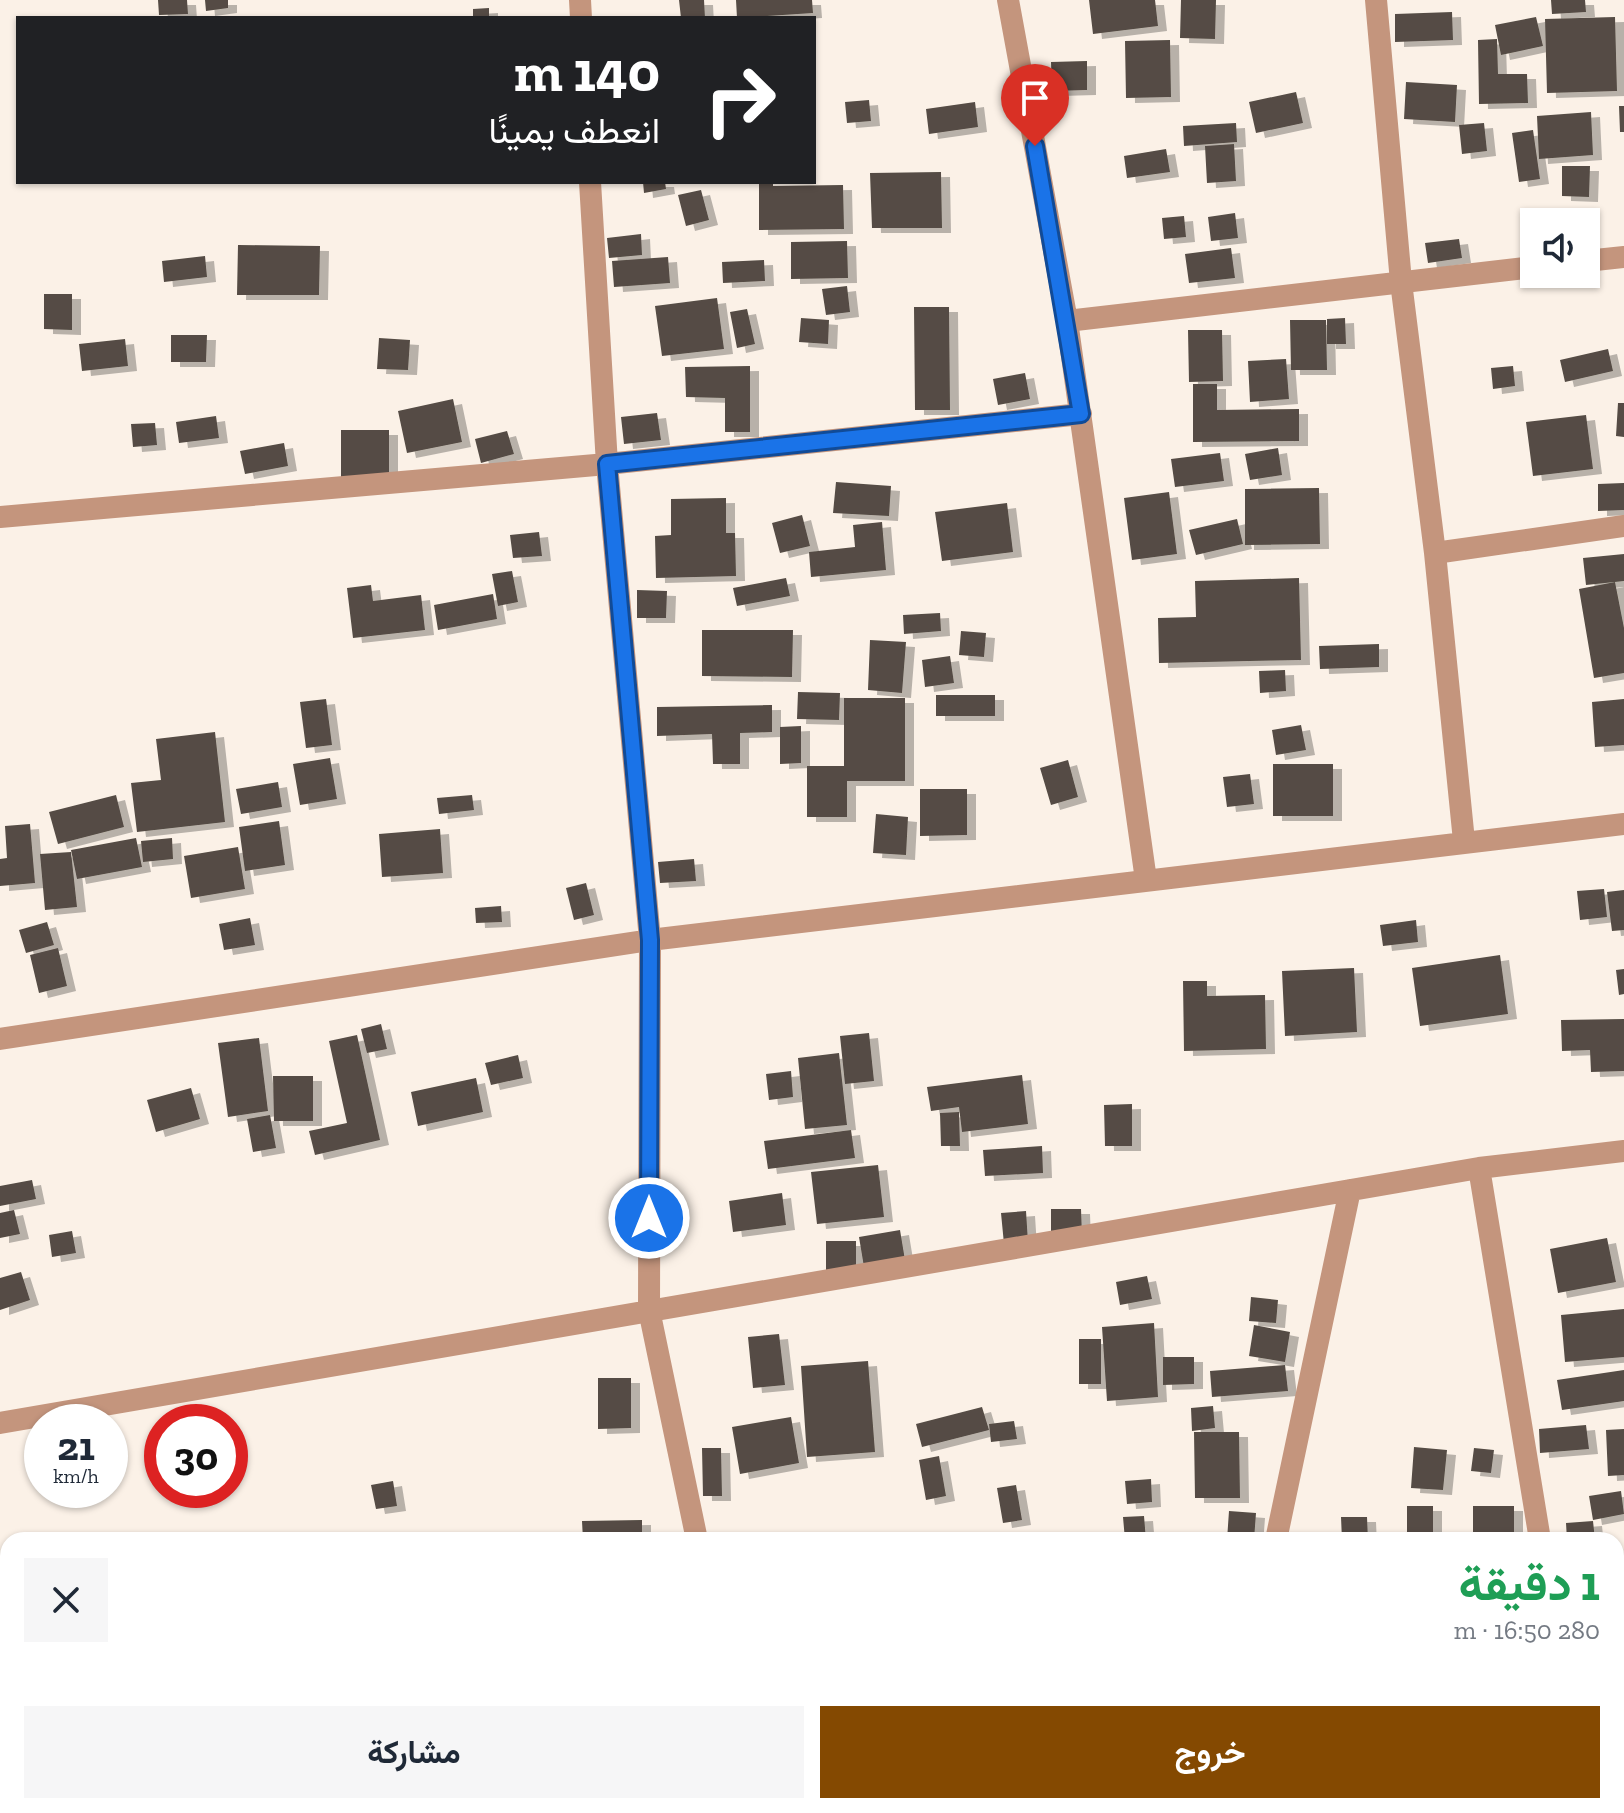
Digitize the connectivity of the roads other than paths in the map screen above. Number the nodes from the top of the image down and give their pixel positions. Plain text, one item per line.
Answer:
1 (1008, 0) edge
2 (1376, 0) edge
3 (590, 184) edge
4 (1624, 257) edge
5 (1600, 260) edge
6 (1520, 269) edge
7 (1401, 282) junction
8 (1067, 321) junction
9 (1081, 414) junction
10 (607, 464) junction
11 (0, 517) edge
12 (1624, 526) edge
13 (1435, 553) junction
14 (1624, 824) edge
15 (1464, 841) junction
16 (1146, 880) junction
17 (650, 940) junction
18 (0, 1039) edge
19 (1624, 1151) edge
20 (1479, 1168) junction
21 (1350, 1190) junction
22 (649, 1310) junction
23 (0, 1423) edge
24 (695, 1532) edge
25 (1278, 1532) edge
26 (1539, 1532) edge

1 - 8 street
2 - 7 street
3 - 10 street
4 - 5 street
6 - 7 street
7 - 8 street
7 - 13 street
8 - 9 street
9 - 10 street
9 - 16 street
10 - 11 street
10 - 17 street
12 - 13 street
13 - 15 street
14 - 15 street
15 - 16 street
16 - 17 street
17 - 18 street
17 - 22 street
19 - 20 street
20 - 21 street
20 - 26 street
21 - 22 street
21 - 25 street
22 - 23 street
22 - 24 street

